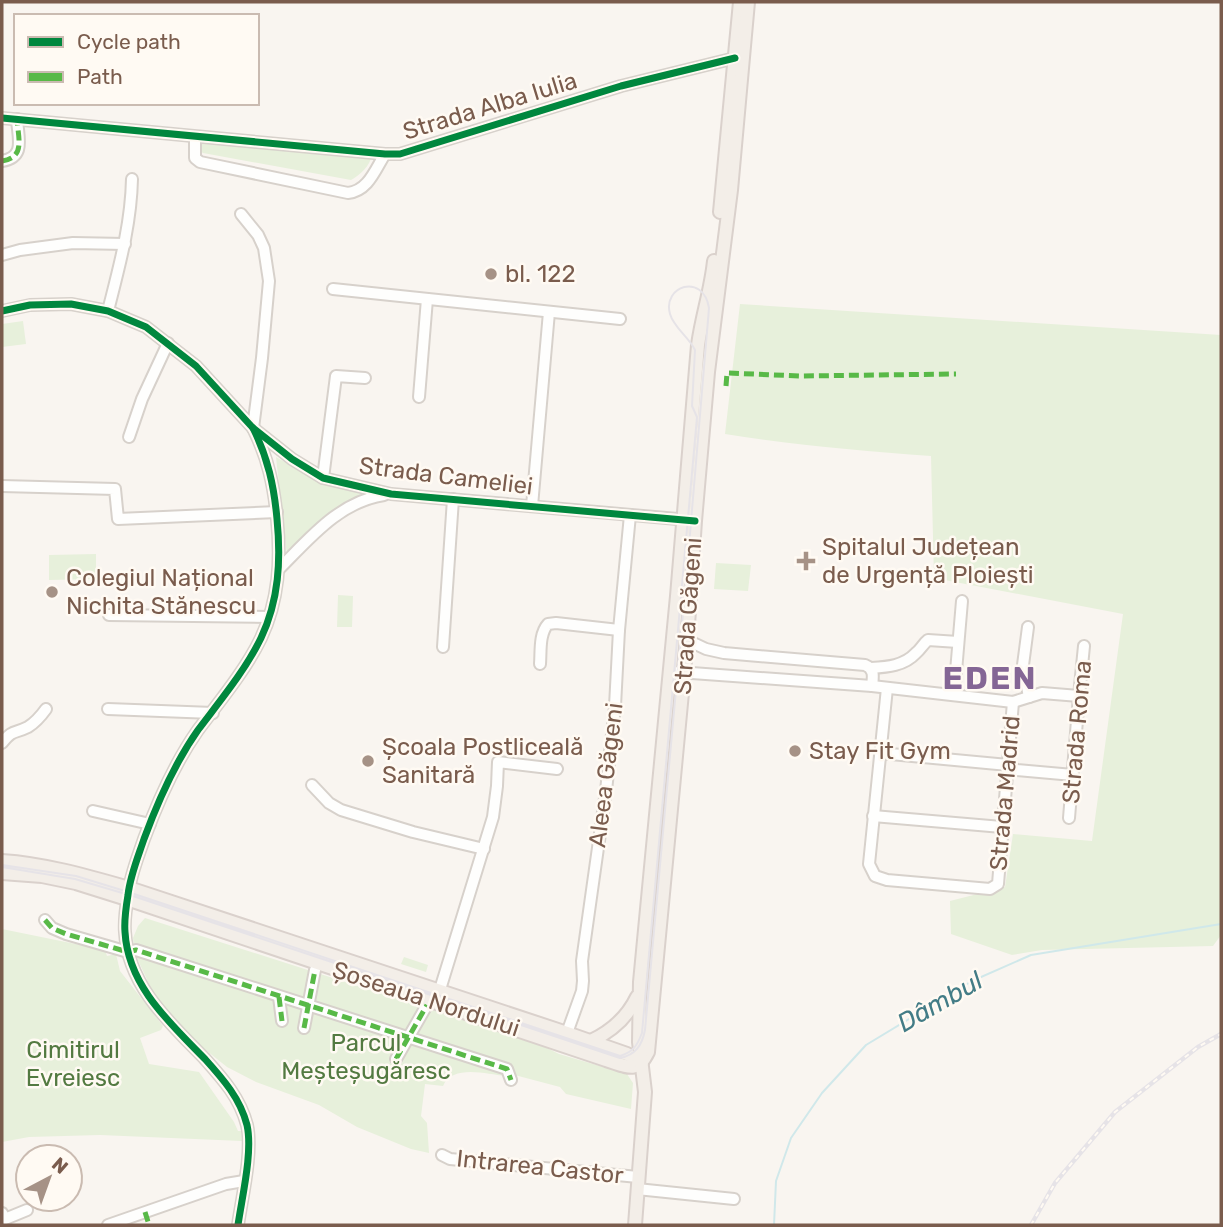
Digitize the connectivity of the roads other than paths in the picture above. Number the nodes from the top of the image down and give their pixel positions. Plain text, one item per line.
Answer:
1 (740, 2) edge
2 (748, 2) edge
3 (735, 58) junction
4 (2, 118) edge
5 (17, 119) junction
6 (195, 136) junction
7 (385, 154) junction
8 (2, 161) edge
9 (132, 179) dead end
10 (241, 214) dead end
11 (125, 244) junction
12 (2, 255) edge
13 (716, 278) junction
14 (333, 289) dead end
15 (427, 299) junction
16 (2, 311) edge
17 (108, 311) junction
18 (549, 312) junction
19 (620, 319) dead end
20 (168, 343) junction
21 (365, 378) dead end
22 (419, 397) dead end
23 (253, 428) junction
24 (129, 437) dead end
25 (323, 478) junction
26 (2, 486) edge
27 (391, 494) junction
28 (453, 499) junction
29 (532, 506) junction
30 (277, 512) junction
31 (630, 515) junction
32 (689, 520) junction
33 (279, 569) junction
34 (962, 601) dead end
35 (109, 615) dead end
36 (269, 617) junction
37 (1028, 627) dead end
38 (619, 631) junction
39 (687, 640) junction
40 (958, 642) junction
41 (1084, 646) dead end
42 (443, 647) dead end
43 (786, 659) junction
44 (540, 664) dead end
45 (871, 668) junction
46 (669, 671) junction
47 (684, 673) junction
48 (784, 680) junction
49 (872, 686) junction
50 (887, 688) junction
51 (954, 695) junction
52 (1029, 696) junction
53 (1079, 696) junction
54 (1013, 702) junction
55 (46, 709) dead end
56 (108, 709) dead end
57 (213, 713) junction
58 (2, 743) edge
59 (880, 753) junction
60 (1008, 765) junction
61 (557, 769) dead end
62 (1073, 775) junction
63 (312, 785) dead end
64 (93, 811) dead end
65 (873, 816) junction
66 (1069, 818) dead end
67 (150, 824) junction
68 (1002, 827) junction
69 (484, 849) junction
70 (2, 861) edge
71 (2, 873) edge
72 (128, 894) junction
73 (45, 920) dead end
74 (128, 952) junction
75 (315, 970) dead end
76 (640, 982) junction
77 (279, 997) junction
78 (434, 999) junction
79 (308, 1007) junction
80 (282, 1021) dead end
81 (304, 1028) dead end
82 (639, 1029) junction
83 (567, 1033) junction
84 (408, 1038) junction
85 (591, 1041) junction
86 (610, 1048) junction
87 (396, 1059) dead end
88 (642, 1062) junction
89 (511, 1080) dead end
90 (442, 1155) dead end
91 (244, 1181) junction
92 (638, 1183) junction
93 (734, 1199) dead end
94 (145, 1212) junction
95 (2, 1213) edge
96 (20, 1213) edge
97 (108, 1225) edge
98 (149, 1225) edge
99 (238, 1225) edge
100 (635, 1225) edge

1 - 3 main road, Strada Găgeni
2 - 13 main road, Strada Găgeni
3 - 7 street, Strada Alba Iulia
3 - 13 main road, Strada Găgeni
4 - 5 street, Strada Alba Iulia
5 - 6 street, Strada Alba Iulia
5 - 8 street
6 - 7 street, Strada Alba Iulia
6 - 7 street, Strada Alba Iulia
9 - 11 street
10 - 23 street
11 - 12 street
11 - 17 street
13 - 32 main road, Strada Găgeni
14 - 15 street
15 - 18 street
15 - 22 street
16 - 17 street, Strada Cameliei
17 - 20 street, Strada Cameliei
18 - 19 street
18 - 29 street
20 - 23 street, Strada Cameliei
20 - 24 street
21 - 25 street
23 - 25 street, Strada Cameliei
23 - 30 street
25 - 27 street, Strada Cameliei
26 - 30 street
27 - 28 street, Strada Cameliei
27 - 33 street
28 - 29 street, Strada Cameliei
28 - 42 street
29 - 31 street, Strada Cameliei
30 - 33 street
31 - 32 street, Strada Cameliei
31 - 38 street, Aleea Găgeni
32 - 39 main road, Strada Găgeni
32 - 46 main road, Strada Găgeni
33 - 36 street
34 - 40 street
35 - 36 street
36 - 57 street
37 - 52 street
38 - 44 street
38 - 83 street, Aleea Găgeni
39 - 43 street
39 - 47 main road, Strada Găgeni
40 - 45 street
40 - 51 street
41 - 53 street, Strada Roma
43 - 45 street
43 - 48 street
45 - 49 street
46 - 47 street
46 - 76 main road, Strada Găgeni
47 - 48 street
47 - 88 main road, Strada Găgeni
48 - 49 street
49 - 50 street
50 - 51 street
50 - 59 street
51 - 54 street
52 - 53 street
52 - 54 street
53 - 62 street, Strada Roma
54 - 60 street, Strada Madrid
55 - 58 street
56 - 57 street
57 - 67 street
59 - 60 street
59 - 65 street
60 - 62 street
60 - 68 street, Strada Madrid
61 - 69 street
62 - 66 street, Strada Roma
63 - 69 street
64 - 67 street
65 - 68 street
65 - 68 street, Strada Madrid
67 - 72 street
69 - 78 street
70 - 72 main road, Șoseaua Nordului
71 - 72 main road, Șoseaua Nordului
72 - 74 street
72 - 78 main road, Șoseaua Nordului
72 - 78 main road, Șoseaua Nordului
73 - 74 street
74 - 77 street
74 - 91 street
75 - 79 street
76 - 82 main road, Strada Găgeni
76 - 85 main road
77 - 79 street
77 - 80 street
78 - 83 main road, Șoseaua Nordului
78 - 84 street
78 - 88 main road, Șoseaua Nordului
79 - 81 street
79 - 84 street
82 - 86 main road
82 - 88 main road, Strada Găgeni
83 - 85 main road, Șoseaua Nordului
84 - 87 street
84 - 89 street
85 - 86 main road, Șoseaua Nordului
86 - 88 main road, Șoseaua Nordului
88 - 92 main road, Strada Găgeni
90 - 92 street, Intrarea Castor
91 - 94 street
91 - 99 street
92 - 93 street, Intrarea Castor
92 - 100 main road, Strada Găgeni
94 - 97 street
94 - 98 street
95 - 96 street

